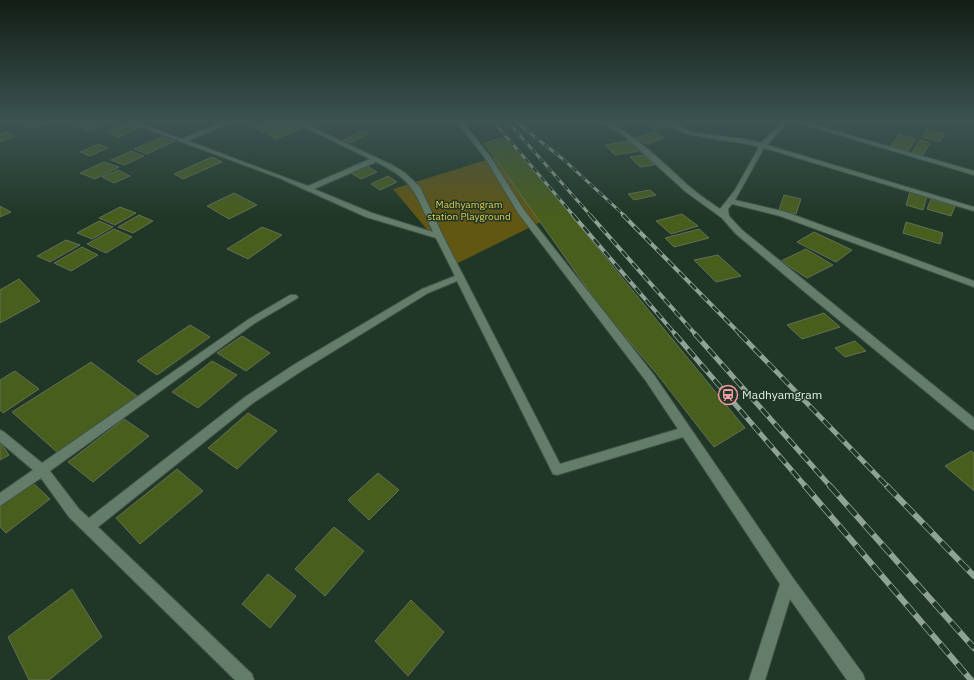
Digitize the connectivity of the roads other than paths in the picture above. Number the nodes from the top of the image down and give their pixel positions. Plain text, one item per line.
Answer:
1 (220, 154) edge
2 (366, 154) edge
3 (485, 154) edge
4 (648, 154) edge
5 (758, 154) edge
6 (792, 154) edge
7 (908, 154) edge
8 (377, 159) junction
9 (974, 173) edge
10 (309, 188) junction
11 (730, 201) junction
12 (974, 209) edge
13 (725, 216) junction
14 (439, 236) junction
15 (459, 277) junction
16 (974, 284) edge
17 (293, 297) dead end
18 (974, 425) edge
19 (686, 431) junction
20 (0, 435) edge
21 (43, 471) junction
22 (0, 500) edge
23 (88, 527) junction
24 (788, 583) junction
25 (246, 680) edge
26 (757, 680) edge
27 (857, 680) edge

1 - 10 street
2 - 8 street
3 - 19 street
4 - 13 street
5 - 11 street
6 - 12 street
7 - 9 street
8 - 10 street
8 - 14 street
10 - 14 street
11 - 13 street
11 - 16 street
13 - 18 street
14 - 15 street
15 - 19 street
15 - 23 street
17 - 21 street
19 - 24 street
20 - 21 street
21 - 22 street
21 - 23 street
23 - 25 street
24 - 26 street
24 - 27 street

